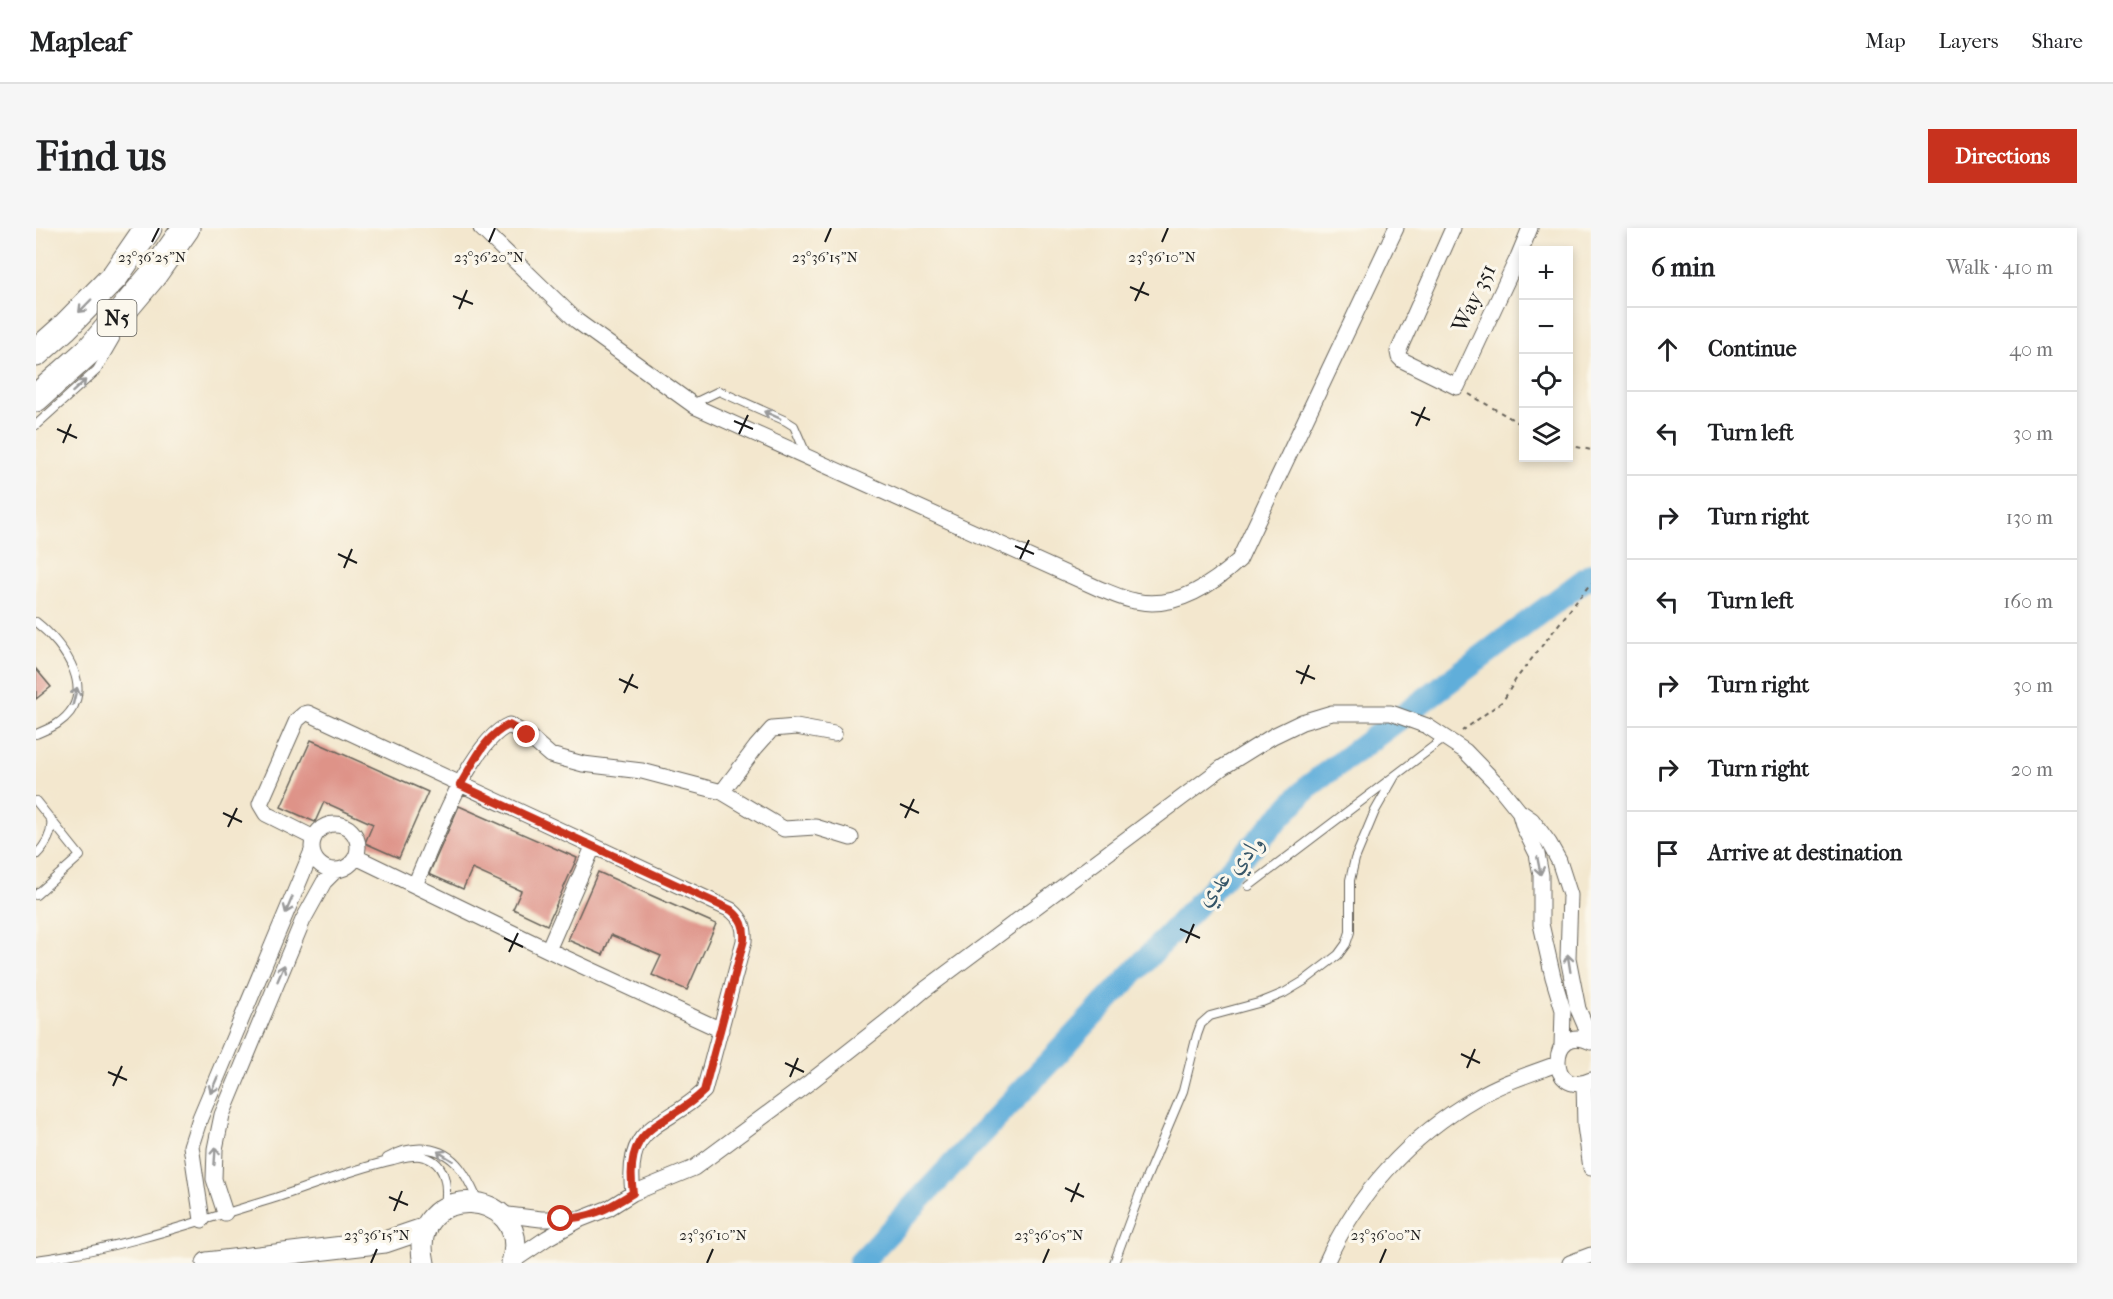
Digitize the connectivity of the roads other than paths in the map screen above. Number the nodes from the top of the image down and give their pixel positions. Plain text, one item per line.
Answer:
1 (148, 228) edge
2 (186, 228) edge
3 (481, 228) edge
4 (1396, 228) edge
5 (1453, 228) edge
6 (1530, 228) edge
7 (153, 275) junction
8 (125, 322) dead end
9 (119, 332) dead end
10 (36, 353) edge
11 (36, 398) edge
12 (692, 404) junction
13 (36, 425) edge
14 (807, 458) junction
15 (36, 622) edge
16 (36, 734) edge
17 (834, 734) dead end
18 (1448, 739) junction
19 (1395, 776) junction
20 (460, 785) junction
21 (722, 792) junction
22 (36, 801) edge
23 (1519, 811) junction
24 (51, 818) junction
25 (851, 838) dead end
26 (313, 844) junction
27 (593, 847) junction
28 (36, 855) edge
29 (356, 857) junction
30 (335, 871) junction
31 (415, 885) junction
32 (1249, 886) dead end
33 (36, 895) edge
34 (548, 950) junction
35 (720, 1030) junction
36 (1591, 1040) edge
37 (1562, 1046) junction
38 (1557, 1064) junction
39 (1587, 1082) edge
40 (377, 1164) junction
41 (1591, 1168) edge
42 (633, 1193) junction
43 (479, 1202) junction
44 (445, 1208) junction
45 (225, 1212) junction
46 (501, 1214) junction
47 (581, 1219) junction
48 (202, 1220) junction
49 (426, 1228) junction
50 (1591, 1255) edge
51 (36, 1260) edge
52 (513, 1262) edge
53 (207, 1263) edge
54 (424, 1263) edge
55 (1114, 1263) edge
56 (1326, 1263) edge
57 (1570, 1263) edge

1 -> 10 highway, N5
2 - 7 highway, N5
3 - 12 street
4 - 14 street
5 - 6 street, Way 351
7 - 8 lane
7 - 11 highway, N5
13 -> 9 lane
12 - 14 street
14 -> 12 lane
16 -> 15 lane
17 - 21 street
18 - 19 lane
18 - 23 street
18 - 42 street
19 - 32 lane
19 - 55 lane
20 - 21 street
20 - 26 street
20 - 27 street
20 - 31 street
21 - 25 street
22 - 24 lane
36 -> 23 street
23 -> 37 street
24 - 28 lane
24 - 33 lane
26 - 29 street
26 - 30 street
26 -> 48 street
27 - 34 street
27 - 35 street
29 - 30 street
29 - 31 street
45 -> 30 street
31 - 34 street
34 - 35 street
35 - 42 street
36 - 37 street
37 - 38 street
38 - 39 street
38 - 56 street
39 - 41 street
43 -> 40 lane
40 - 44 lane
40 - 45 lane
42 - 47 street
43 - 44 street
43 - 46 street
44 - 49 street
45 - 48 lane
46 - 47 street
46 - 52 street
47 - 52 street
48 - 51 lane
49 - 53 street
49 - 54 street
50 - 57 street

